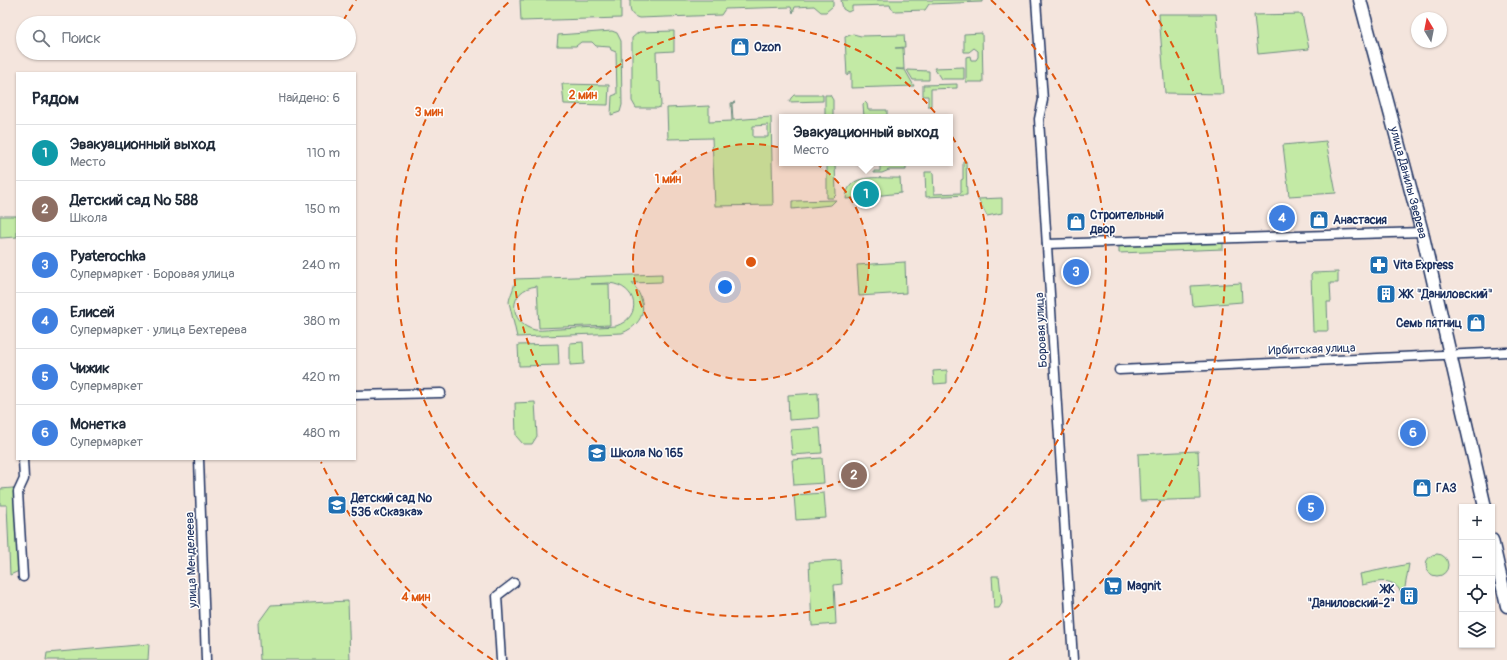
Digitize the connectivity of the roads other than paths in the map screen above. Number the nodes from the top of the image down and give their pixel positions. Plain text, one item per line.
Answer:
1 (1036, 0) edge
2 (1360, 0) edge
3 (1422, 232) junction
4 (1047, 244) junction
5 (1507, 352) edge
6 (1450, 355) junction
7 (1118, 370) dead end
8 (441, 393) dead end
9 (356, 396) edge
10 (23, 460) edge
11 (199, 460) edge
12 (1484, 504) edge
13 (1495, 553) edge
14 (23, 577) dead end
15 (514, 583) dead end
16 (1507, 606) edge
17 (206, 660) edge
18 (501, 660) edge
19 (1072, 660) edge

1 - 4 street, Боровая улица
2 - 3 street, улица Данилы Зверева
3 - 4 street
3 - 6 street, улица Данилы Зверева
4 - 19 street, Боровая улица
5 - 6 street, Ирбитская улица
6 - 7 street, Ирбитская улица
6 - 12 street, улица Данилы Зверева
8 - 9 street
10 - 14 street
11 - 17 street, улица Менделеева
13 - 16 street
15 - 18 street

